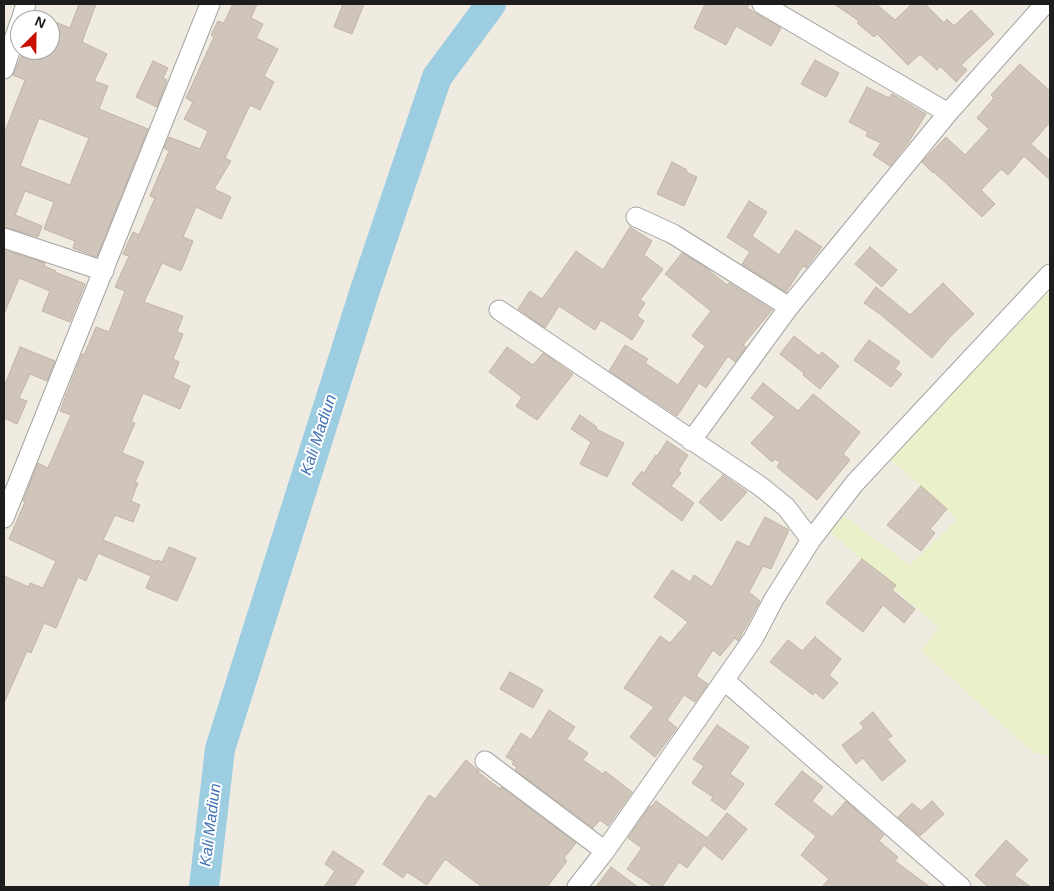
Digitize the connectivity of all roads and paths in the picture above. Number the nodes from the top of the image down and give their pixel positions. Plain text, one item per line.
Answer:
1 (210, 4) edge
2 (762, 4) edge
3 (1045, 4) edge
4 (10, 51) edge
5 (4, 69) edge
6 (948, 113) junction
7 (636, 217) dead end
8 (4, 238) edge
9 (104, 270) junction
10 (1050, 274) edge
11 (789, 306) junction
12 (499, 310) dead end
13 (691, 441) junction
14 (4, 518) edge
15 (811, 540) junction
16 (724, 680) junction
17 (485, 761) dead end
18 (605, 851) junction
19 (958, 886) edge
20 (577, 887) edge

1 - 9 street
2 - 6 street
3 - 6 street
4 - 5 street
6 - 11 street
7 - 11 street
8 - 9 street
9 - 14 street
10 - 15 street
11 - 13 street
12 - 13 street
13 - 15 street
15 - 16 street
16 - 18 street
16 - 19 street
17 - 18 street
18 - 20 street

